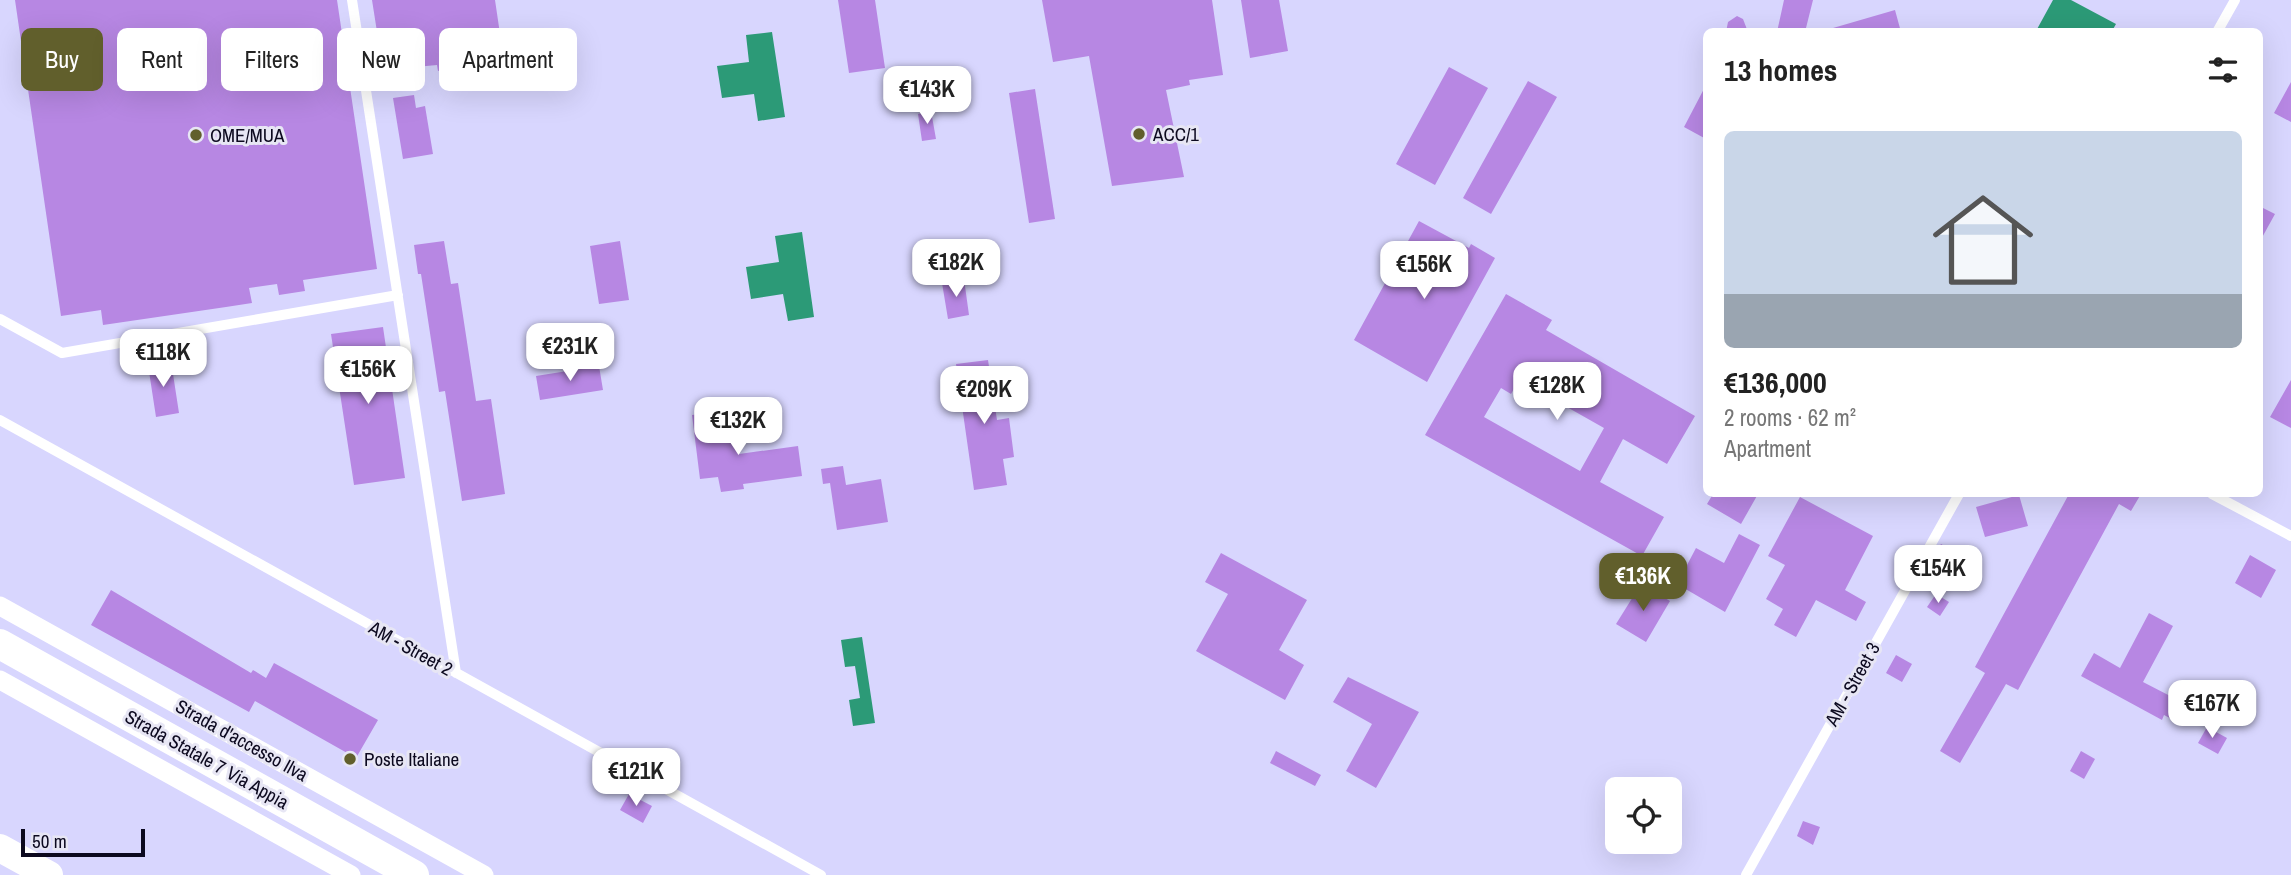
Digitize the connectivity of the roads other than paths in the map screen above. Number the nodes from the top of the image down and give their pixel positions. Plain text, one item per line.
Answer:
1 (352, 0) edge
2 (2235, 0) edge
3 (2219, 28) edge
4 (398, 295) junction
5 (0, 319) edge
6 (0, 421) edge
7 (1957, 497) edge
8 (2218, 497) edge
9 (2291, 536) edge
10 (0, 606) edge
11 (0, 644) edge
12 (456, 673) junction
13 (0, 680) edge
14 (0, 848) edge
15 (49, 875) edge
16 (351, 875) edge
17 (414, 875) edge
18 (484, 875) edge
19 (821, 875) edge
20 (1746, 875) edge

1 - 4 lane
2 - 3 lane
4 - 5 lane
4 - 12 lane
6 - 12 lane, AM - Street 2
7 - 20 lane, AM - Street 3
8 - 9 lane
10 - 18 street, Strada d'accesso Ilva
11 - 17 main road, Strada Statale 7 Via Appia
12 - 19 lane, AM - Street 2
13 - 16 street
14 - 15 street

